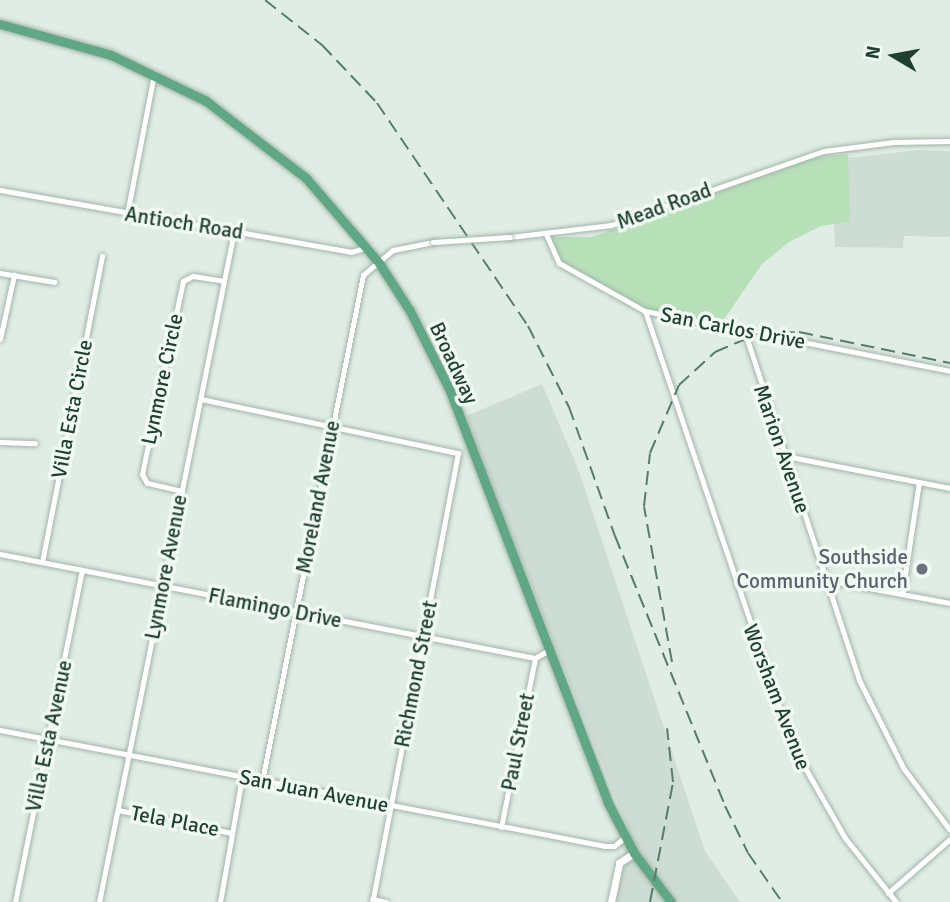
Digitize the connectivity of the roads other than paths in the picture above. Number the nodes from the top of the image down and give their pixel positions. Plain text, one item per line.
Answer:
1 (0, 24) edge
2 (154, 74) junction
3 (950, 141) edge
4 (0, 190) edge
5 (127, 214) junction
6 (234, 231) junction
7 (546, 234) junction
8 (367, 247) junction
9 (102, 256) dead end
10 (379, 263) junction
11 (0, 273) edge
12 (14, 275) junction
13 (224, 281) junction
14 (54, 282) dead end
15 (645, 311) junction
16 (744, 330) junction
17 (0, 339) edge
18 (950, 371) edge
19 (201, 399) junction
20 (333, 425) junction
21 (0, 442) edge
22 (35, 443) dead end
23 (785, 456) junction
24 (476, 459) junction
25 (459, 463) junction
26 (919, 482) junction
27 (950, 488) edge
28 (182, 491) junction
29 (0, 554) edge
30 (43, 562) junction
31 (82, 570) junction
32 (826, 580) junction
33 (163, 586) junction
34 (902, 594) junction
35 (950, 603) edge
36 (295, 612) junction
37 (424, 636) junction
38 (549, 650) junction
39 (535, 658) junction
40 (0, 730) edge
41 (48, 739) junction
42 (130, 755) junction
43 (242, 777) junction
44 (262, 781) junction
45 (390, 805) junction
46 (118, 810) junction
47 (501, 827) junction
48 (950, 830) edge
49 (232, 832) junction
50 (625, 837) junction
51 (950, 839) edge
52 (634, 853) junction
53 (887, 893) junction
54 (372, 901) edge
55 (15, 902) edge
56 (99, 902) edge
57 (220, 902) edge
58 (386, 902) edge
59 (611, 902) edge
60 (671, 902) edge
61 (896, 902) edge

1 - 2 main road, Broadway
2 - 5 street
2 - 8 main road, Broadway
3 - 7 street, Mead Road
4 - 5 street, Antioch Road
5 - 6 street, Antioch Road
6 - 8 street, Antioch Road
6 - 13 street, Lynmore Avenue
7 - 10 street, Mead Road, bridge
7 - 15 street, San Carlos Drive
8 - 10 main road, Broadway
9 - 30 street, Villa Esta Circle
10 - 20 street, Moreland Avenue
10 - 24 main road, Broadway
11 - 12 street
12 - 14 street
12 - 17 street
13 - 19 street, Lynmore Avenue
13 - 28 street, Lynmore Circle
15 - 16 street, San Carlos Drive
15 - 53 street, Worsham Avenue
16 - 18 street, San Carlos Drive
16 - 23 street, Marion Avenue
19 - 20 street
19 - 28 street, Lynmore Avenue
20 - 25 street
20 - 36 street, Moreland Avenue
21 - 22 street
23 - 26 street
23 - 32 street, Marion Avenue
24 - 25 street
24 - 38 main road, Broadway
25 - 37 street, Richmond Street
26 - 27 street
26 - 34 street
28 - 33 street, Lynmore Avenue
29 - 30 street, Flamingo Drive
30 - 31 street, Flamingo Drive
31 - 33 street, Flamingo Drive
31 - 41 street, Villa Esta Avenue
32 - 34 street
32 - 48 street, Marion Avenue
33 - 36 street, Flamingo Drive
33 - 42 street, Lynmore Avenue
34 - 35 street
36 - 37 street, Flamingo Drive
36 - 44 street, Moreland Avenue
37 - 39 street, Flamingo Drive
37 - 45 street, Richmond Street
38 - 39 street
38 - 50 main road, Broadway
39 - 47 street, Paul Street
40 - 41 street, San Juan Avenue
41 - 42 street, San Juan Avenue
41 - 55 street, Villa Esta Avenue
42 - 43 street, San Juan Avenue
42 - 46 street, Lynmore Avenue
43 - 44 street, San Juan Avenue
43 - 49 street
44 - 45 street, San Juan Avenue
45 - 47 street, San Juan Avenue
45 - 54 street, Richmond Street
46 - 49 street, Tela Place
46 - 56 street, Lynmore Avenue
47 - 50 street, San Juan Avenue
49 - 57 street
50 - 52 main road, Broadway
51 - 53 street
52 - 59 street
52 - 60 main road, Broadway
53 - 61 street, Worsham Avenue
54 - 58 street

